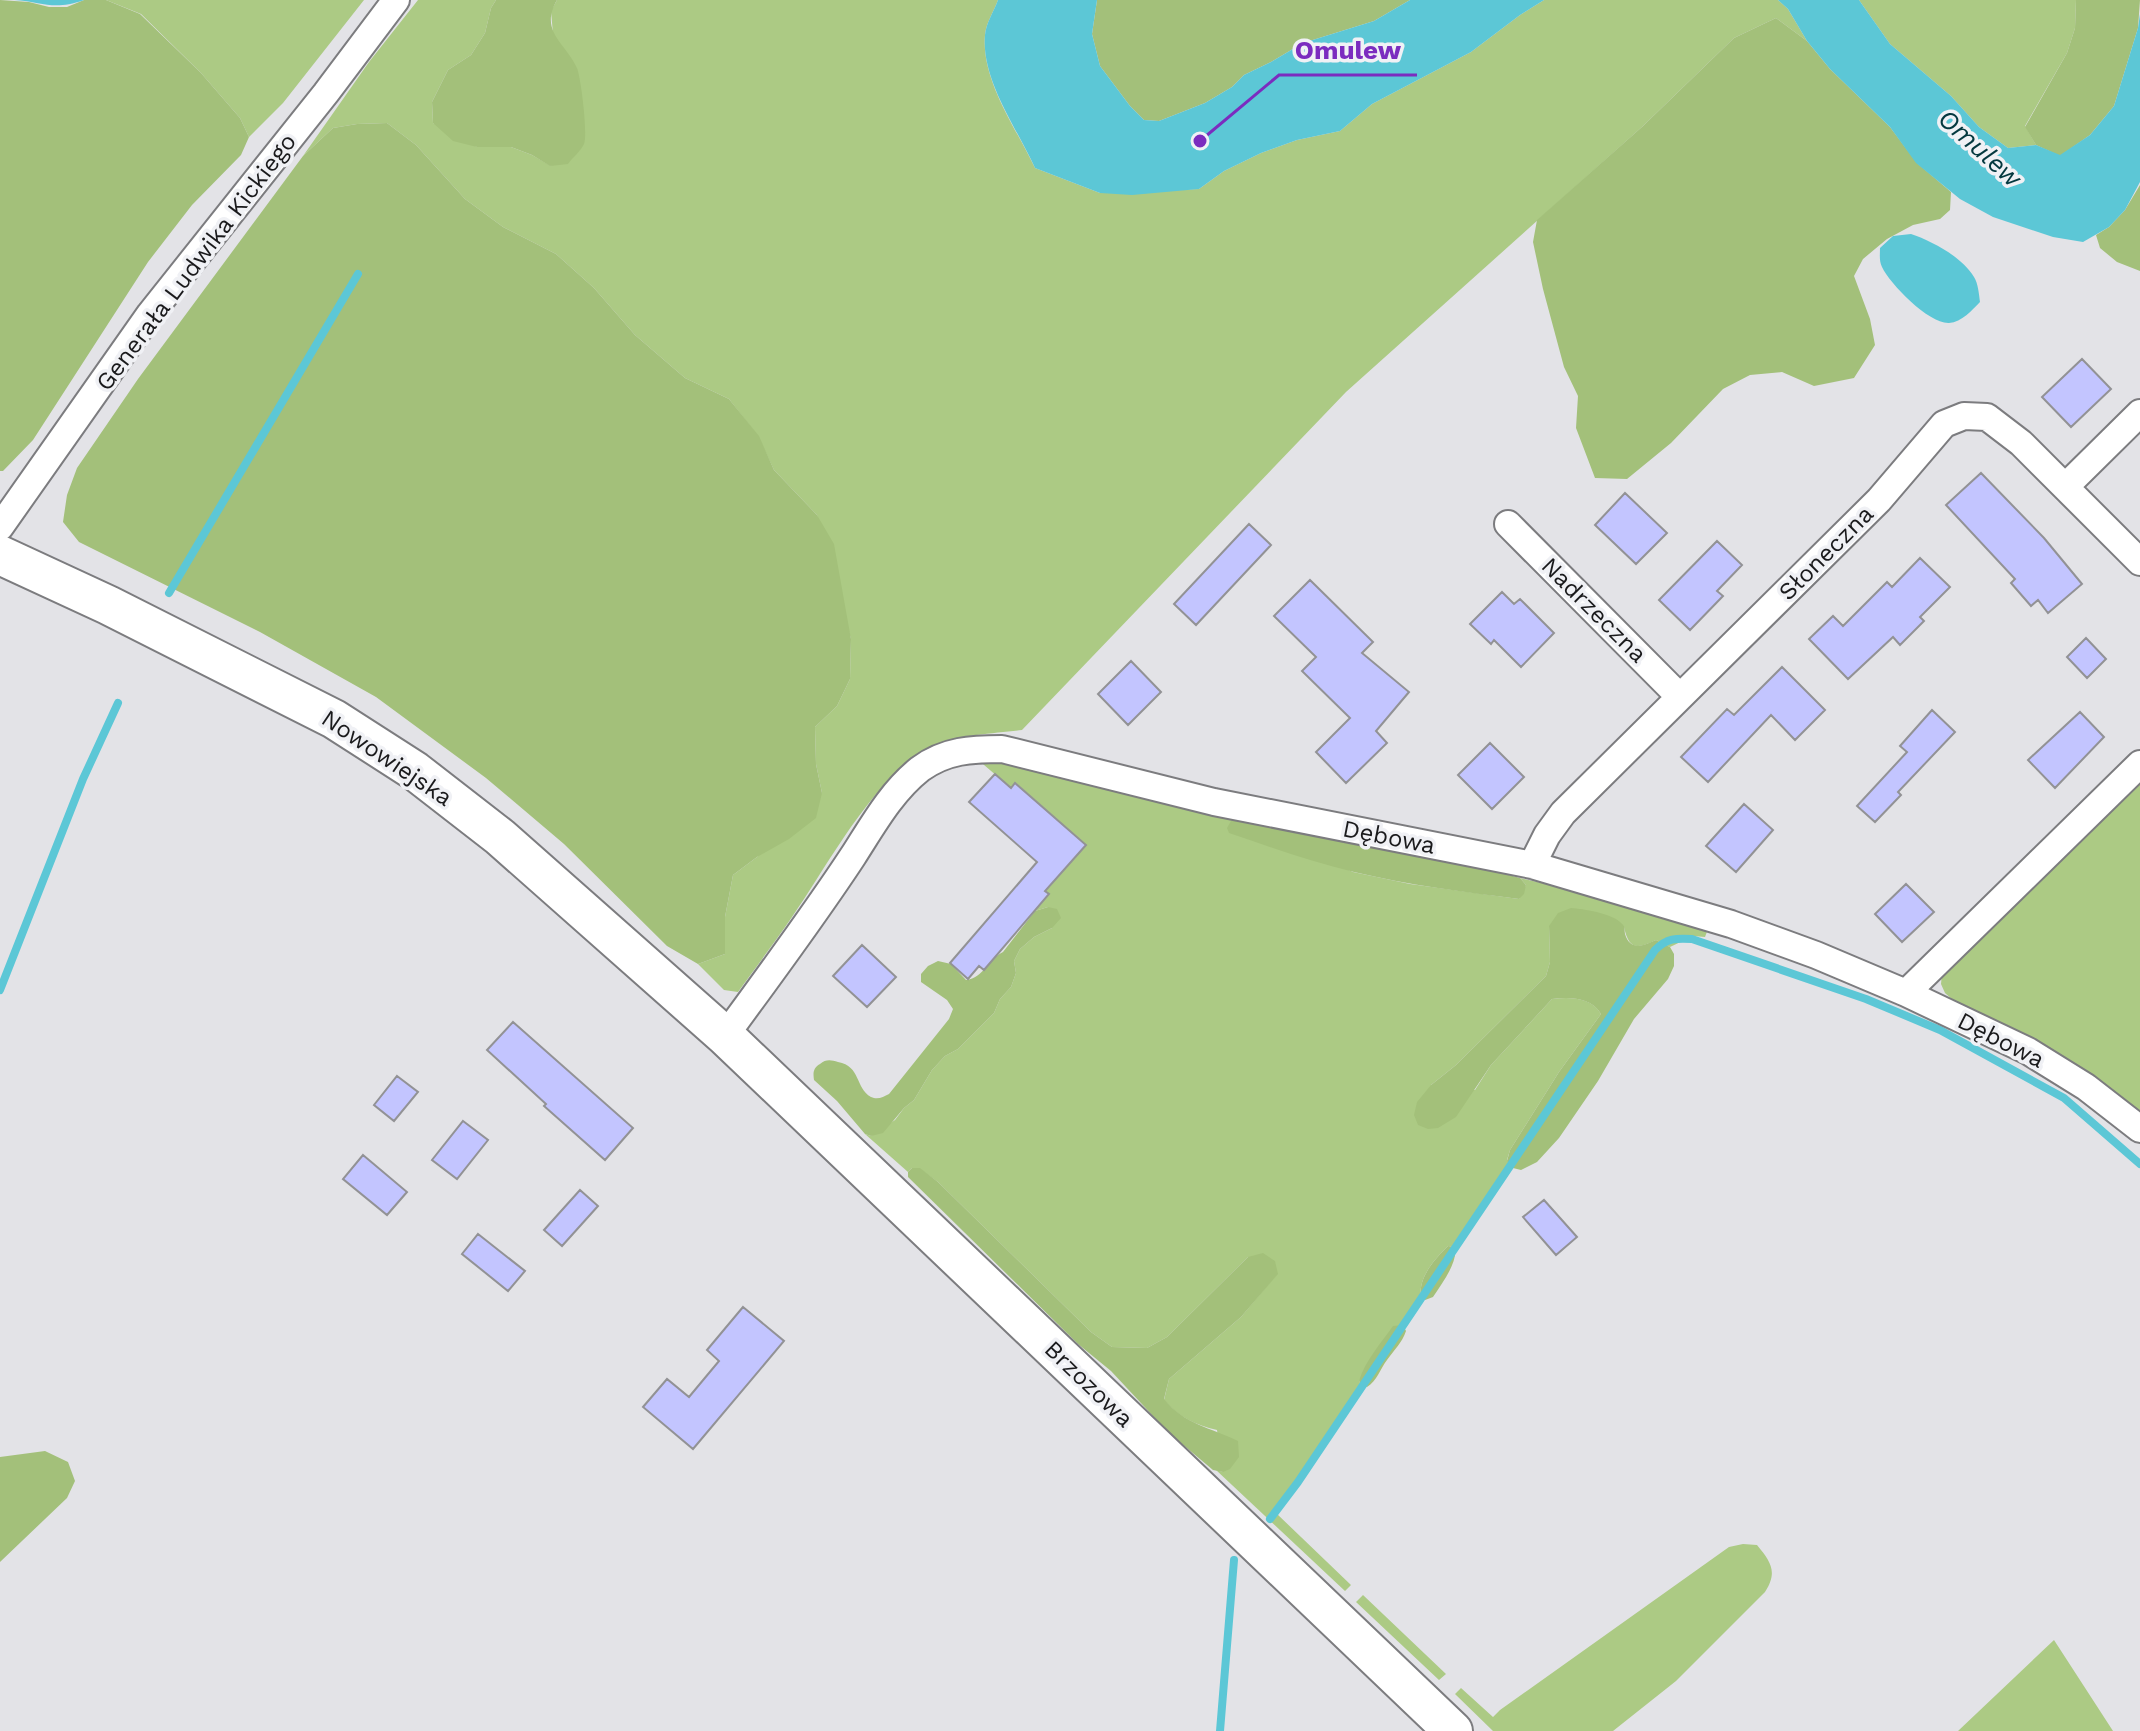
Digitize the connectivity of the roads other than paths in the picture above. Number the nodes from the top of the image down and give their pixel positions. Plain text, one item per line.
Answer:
1 (396, 0) edge
2 (2140, 413) edge
3 (2065, 487) junction
4 (1508, 524) dead end
5 (0, 527) edge
6 (0, 555) edge
7 (2140, 562) edge
8 (1680, 697) junction
9 (2140, 764) edge
10 (1532, 865) junction
11 (1906, 993) junction
12 (725, 1036) junction
13 (2140, 1129) edge
14 (1453, 1731) edge

1 - 5 street, Generała Ludwika Kickiego
2 - 3 street
3 - 7 street, Słoneczna
3 - 8 street, Słoneczna
4 - 8 street, Nadrzeczna
6 - 12 main road, Nowowiejska
8 - 10 street, Słoneczna
9 - 11 street
10 - 11 street, Dębowa
10 - 12 street, Dębowa
11 - 13 street, Dębowa
12 - 14 main road, Brzozowa

